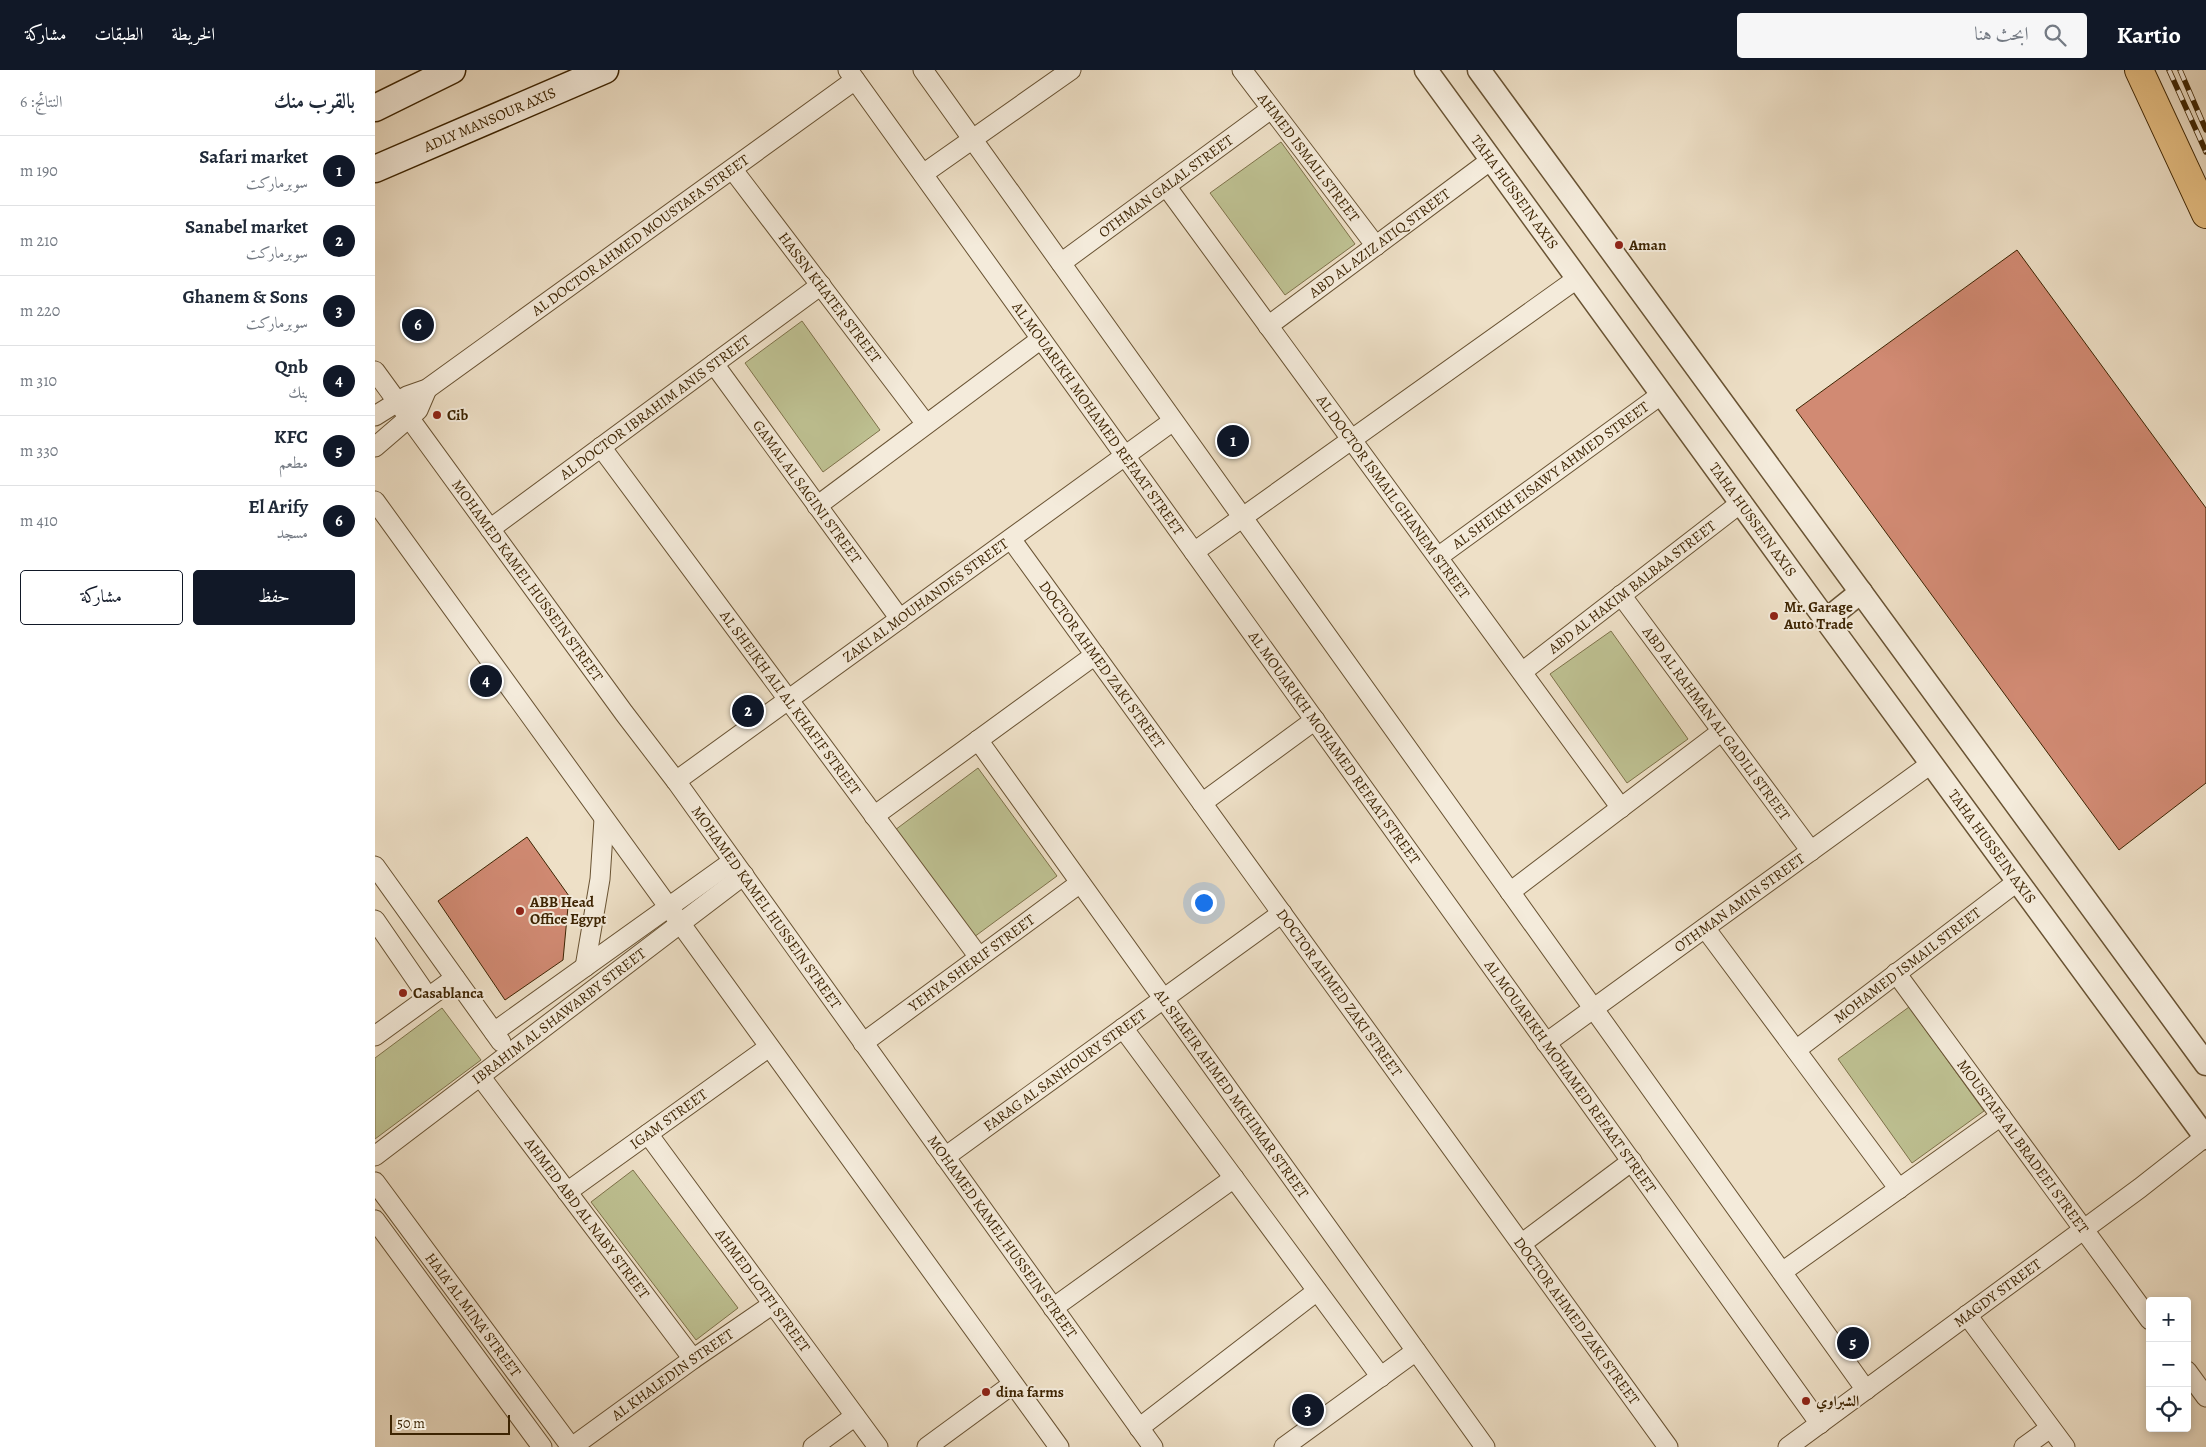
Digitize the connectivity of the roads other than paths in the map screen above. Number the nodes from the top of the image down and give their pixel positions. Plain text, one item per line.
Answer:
1 (452, 70) edge
2 (605, 70) edge
3 (923, 70) edge
4 (1071, 70) edge
5 (1242, 70) edge
6 (1425, 70) edge
7 (1479, 70) edge
8 (2139, 70) edge
9 (852, 75) edge
10 (375, 108) edge
11 (1271, 109) junction
12 (973, 139) junction
13 (1491, 160) junction
14 (375, 169) edge
15 (733, 170) junction
16 (923, 174) junction
17 (1166, 186) junction
18 (2206, 214) edge
19 (1376, 246) junction
20 (1061, 263) junction
21 (1577, 278) junction
22 (821, 285) junction
23 (1269, 326) junction
24 (1041, 339) junction
25 (713, 364) junction
26 (375, 371) edge
27 (427, 390) junction
28 (1663, 394) junction
29 (396, 402) junction
30 (375, 416) edge
31 (409, 420) junction
32 (1173, 421) junction
33 (927, 424) junction
34 (1352, 439) junction
35 (375, 447) edge
36 (601, 447) junction
37 (1125, 456) junction
38 (375, 501) edge
39 (1742, 502) junction
40 (817, 506) junction
41 (1243, 517) junction
42 (489, 529) junction
43 (1011, 539) junction
44 (1194, 552) junction
45 (1437, 557) junction
46 (1861, 592) junction
47 (1621, 595) junction
48 (900, 619) junction
49 (1825, 620) junction
50 (1095, 655) junction
51 (1522, 672) junction
52 (788, 700) junction
53 (1315, 720) junction
54 (1722, 731) junction
55 (978, 740) junction
56 (1932, 763) junction
57 (676, 781) junction
58 (1202, 803) junction
59 (1621, 808) junction
60 (874, 816) junction
61 (604, 819) junction
62 (1811, 851) junction
63 (375, 866) edge
64 (738, 868) junction
65 (2018, 880) junction
66 (1080, 882) junction
67 (1510, 892) junction
68 (668, 907) junction
69 (1282, 913) junction
70 (375, 920) edge
71 (680, 924) junction
72 (1705, 928) junction
73 (979, 957) junction
74 (585, 967) junction
75 (1896, 973) junction
76 (455, 978) junction
77 (428, 997) junction
78 (1164, 999) junction
79 (1594, 1008) junction
80 (1123, 1028) junction
81 (494, 1032) junction
82 (375, 1036) edge
83 (863, 1043) junction
84 (1546, 1043) junction
85 (769, 1047) junction
86 (1796, 1050) junction
87 (509, 1054) junction
88 (2206, 1064) edge
89 (480, 1076) junction
90 (2001, 1116) junction
91 (648, 1134) junction
92 (2206, 1138) edge
93 (375, 1156) edge
94 (945, 1157) junction
95 (1631, 1161) junction
96 (1233, 1178) junction
97 (375, 1182) edge
98 (1899, 1189) junction
99 (567, 1192) junction
100 (375, 1220) edge
101 (2084, 1230) junction
102 (1521, 1244) junction
103 (1782, 1272) junction
104 (1317, 1291) junction
105 (773, 1304) junction
106 (1053, 1308) junction
107 (2146, 1315) edge
108 (1967, 1316) junction
109 (1416, 1351) junction
110 (693, 1359) junction
111 (2191, 1376) edge
112 (1381, 1377) junction
113 (1013, 1384) junction
114 (1866, 1390) junction
115 (2206, 1397) edge
116 (855, 1416) junction
117 (1820, 1424) junction
118 (1139, 1428) junction
119 (2050, 1428) junction
120 (543, 1447) edge
121 (572, 1447) edge
122 (813, 1447) edge
123 (878, 1447) edge
124 (927, 1447) edge
125 (1059, 1447) edge
126 (1153, 1447) edge
127 (1284, 1447) edge
128 (1485, 1447) edge
129 (1668, 1447) edge
130 (1788, 1447) edge
131 (2024, 1447) edge
132 (2065, 1447) edge

1 - 10 main road
2 - 14 main road, ADLY MANSOUR AXIS
3 - 12 street
4 - 12 street
5 - 11 street, AHMED ISMAIL STREET
6 - 13 street, TAHA HUSSEIN AXIS
7 - 46 street
8 - 18 main road
9 - 15 street, AL DOCTOR AHMED MOUSTAFA STREET
9 - 16 street, AL MOUARIKH MOHAMED REFAAT STREET
11 - 17 street, OTHMAN GALAL STREET
11 - 19 street, AHMED ISMAIL STREET
12 - 16 street
12 - 20 street
13 - 19 street, ABD AL AZIZ ATIQ STREET
13 - 21 street, TAHA HUSSEIN AXIS
15 - 22 street, HASSN KHATER STREET
15 - 27 street, AL DOCTOR AHMED MOUSTAFA STREET
16 - 24 street, AL MOUARIKH MOHAMED REFAAT STREET
17 - 20 street, OTHMAN GALAL STREET
17 - 23 street, AL DOCTOR ISMAIL GHANEM STREET
19 - 23 street, ABD AL AZIZ ATIQ STREET
20 - 32 street
21 - 28 street, TAHA HUSSEIN AXIS
21 - 34 street
22 - 25 street, AL DOCTOR IBRAHIM ANIS STREET
22 - 33 street, HASSN KHATER STREET
23 - 34 street, AL DOCTOR ISMAIL GHANEM STREET
24 - 33 street
24 - 37 street, AL MOUARIKH MOHAMED REFAAT STREET
25 - 36 street, AL DOCTOR IBRAHIM ANIS STREET
25 - 40 street, GAMAL AL SAGINI STREET
26 - 29 street, MOHAMED KAMEL HUSSEIN STREET
27 - 29 street, AL DOCTOR AHMED MOUSTAFA STREET
27 - 31 street, AL DOCTOR AHMED MOUSTAFA STREET
28 - 39 street, TAHA HUSSEIN AXIS
28 - 45 street, AL SHEIKH EISAWY AHMED STREET
29 - 30 street, AL DOCTOR AHMED MOUSTAFA STREET
29 - 31 street, MOHAMED KAMEL HUSSEIN STREET
31 - 35 street, AL DOCTOR AHMED MOUSTAFA STREET
31 - 42 street, MOHAMED KAMEL HUSSEIN STREET
32 - 37 street, ZAKI AL MOUHANDES STREET
32 - 41 street
33 - 40 street
34 - 41 street
34 - 45 street, AL DOCTOR ISMAIL GHANEM STREET
36 - 42 street, AL DOCTOR IBRAHIM ANIS STREET
36 - 52 street, AL SHEIKH ALI AL KHAFIF STREET
37 - 43 street, ZAKI AL MOUHANDES STREET
37 - 44 street, AL MOUARIKH MOHAMED REFAAT STREET
38 - 61 street
39 - 47 street, ABD AL HAKIM BALBAA STREET
39 - 49 street, TAHA HUSSEIN AXIS
40 - 48 street, GAMAL AL SAGINI STREET
41 - 44 street
41 - 67 street
42 - 57 street, MOHAMED KAMEL HUSSEIN STREET
43 - 48 street, ZAKI AL MOUHANDES STREET
43 - 50 street, DOCTOR AHMED ZAKI STREET
44 - 53 street, AL MOUARIKH MOHAMED REFAAT STREET
45 - 51 street, AL DOCTOR ISMAIL GHANEM STREET
46 - 49 street
46 - 88 street
47 - 51 street, ABD AL HAKIM BALBAA STREET
47 - 54 street, ABD AL RAHMAN AL GADILI STREET
48 - 52 street, ZAKI AL MOUHANDES STREET
49 - 56 street, TAHA HUSSEIN AXIS
50 - 55 street
50 - 58 street, DOCTOR AHMED ZAKI STREET
51 - 59 street, AL DOCTOR ISMAIL GHANEM STREET
52 - 57 street, ZAKI AL MOUHANDES STREET
52 - 60 street, AL SHEIKH ALI AL KHAFIF STREET
53 - 58 street
53 - 84 street, AL MOUARIKH MOHAMED REFAAT STREET
54 - 59 street
54 - 62 street, ABD AL RAHMAN AL GADILI STREET
55 - 60 street
55 - 66 street, AL SHAEIR AHMED MKHIMAR STREET
56 - 62 street, OTHMAN AMIN STREET
56 - 65 street, TAHA HUSSEIN AXIS
57 - 64 street, MOHAMED KAMEL HUSSEIN STREET
58 - 69 street, DOCTOR AHMED ZAKI STREET
59 - 67 street
60 - 73 street, AL SHEIKH ALI AL KHAFIF STREET
61 - 68 street
61 - 74 street
62 - 72 street, OTHMAN AMIN STREET
63 - 76 street
64 - 68 street, IBRAHIM AL SHAWARBY STREET
64 - 71 street, IBRAHIM AL SHAWARBY STREET
64 - 83 street, MOHAMED KAMEL HUSSEIN STREET
65 - 75 street, MOHAMED ISMAIL STREET
65 - 92 street, TAHA HUSSEIN AXIS
66 - 73 street, YEHYA SHERIF STREET
66 - 78 street, AL SHAEIR AHMED MKHIMAR STREET
67 - 79 street
68 - 71 street
68 - 74 street, IBRAHIM AL SHAWARBY STREET
69 - 78 street, FARAG AL SANHOURY STREET
69 - 102 street, DOCTOR AHMED ZAKI STREET
70 - 77 street
71 - 85 street
71 - 87 street, IBRAHIM AL SHAWARBY STREET
72 - 79 street, OTHMAN AMIN STREET
72 - 86 street
73 - 83 street, YEHYA SHERIF STREET
74 - 81 street, IBRAHIM AL SHAWARBY STREET
75 - 86 street, MOHAMED ISMAIL STREET
75 - 90 street, MOUSTAFA AL BRADEEI STREET
76 - 77 street
76 - 81 street
77 - 82 street
78 - 80 street, FARAG AL SANHOURY STREET
78 - 109 street, AL SHAEIR AHMED MKHIMAR STREET
79 - 84 street, OTHMAN AMIN STREET
79 - 103 street
80 - 94 street, FARAG AL SANHOURY STREET
80 - 96 street
81 - 87 street
83 - 94 street, MOHAMED KAMEL HUSSEIN STREET
84 - 95 street, AL MOUARIKH MOHAMED REFAAT STREET
85 - 91 street, IGAM STREET
85 - 113 street
86 - 98 street
87 - 89 street, IBRAHIM AL SHAWARBY STREET
89 - 93 street, IBRAHIM AL SHAWARBY STREET
89 - 99 street, AHMED ABD AL NABY STREET
90 - 98 street
90 - 101 street, MOUSTAFA AL BRADEEI STREET
91 - 99 street, IGAM STREET
91 - 105 street, AHMED LOTFI STREET
92 - 101 street, MAGDY STREET
94 - 106 street, MOHAMED KAMEL HUSSEIN STREET
95 - 102 street
95 - 117 street, AL MOUARIKH MOHAMED REFAAT STREET
96 - 104 street
96 - 106 street
97 - 121 street, HAIA' AL MINA' STREET
98 - 103 street
99 - 110 street, AHMED ABD AL NABY STREET
100 - 120 street, HAIA' AL MINA' STREET
101 - 107 street, MOUSTAFA AL BRADEEI STREET
101 - 108 street, MAGDY STREET
102 - 129 street, DOCTOR AHMED ZAKI STREET
103 - 114 street
104 - 112 street
104 - 118 street
105 - 110 street, AL KHALEDIN STREET
105 - 116 street, AHMED LOTFI STREET
106 - 118 street, MOHAMED KAMEL HUSSEIN STREET
108 - 114 street, MAGDY STREET
108 - 119 street
109 - 112 street
109 - 128 street, AL SHAEIR AHMED MKHIMAR STREET
110 - 121 street, AL KHALEDIN STREET
111 - 115 street
112 - 127 street
113 - 124 street
113 - 125 street
114 - 117 street, MAGDY STREET
116 - 122 street
116 - 123 street, AHMED LOTFI STREET
117 - 130 street, MAGDY STREET
118 - 126 street, MOHAMED KAMEL HUSSEIN STREET
119 - 131 street
119 - 132 street

